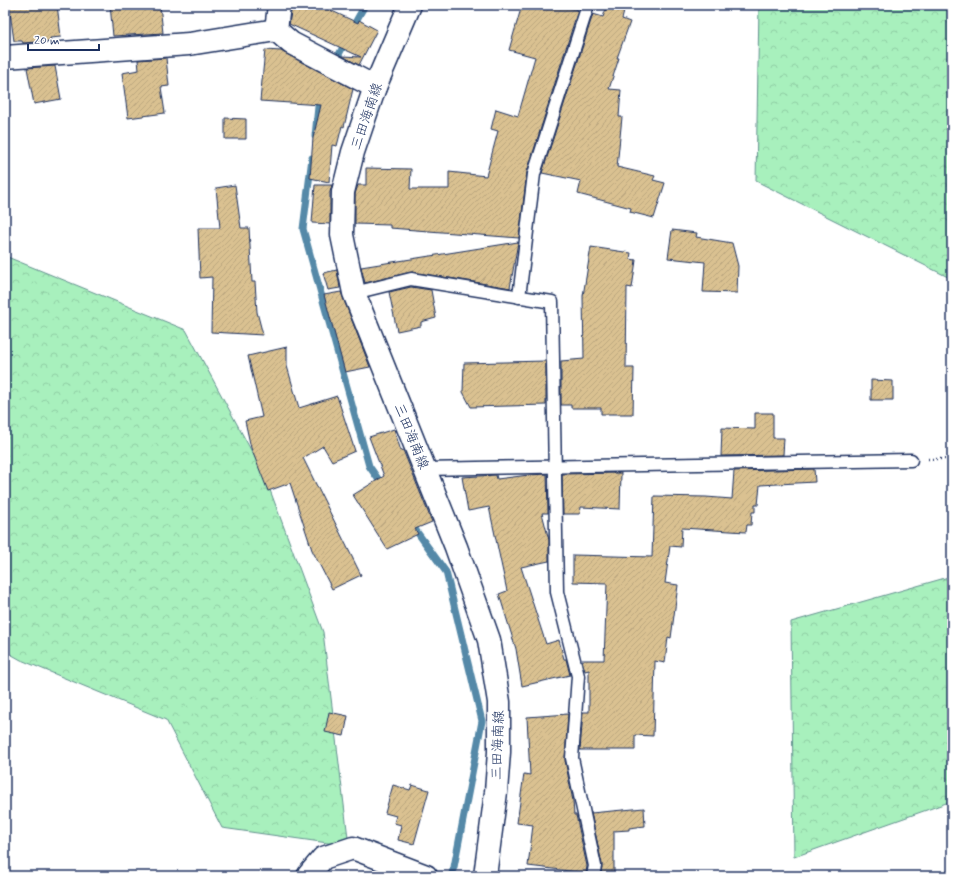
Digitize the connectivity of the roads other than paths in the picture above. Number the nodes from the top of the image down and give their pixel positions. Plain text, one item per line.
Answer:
1 (279, 5) edge
2 (410, 5) edge
3 (588, 5) edge
4 (276, 30) junction
5 (5, 57) edge
6 (375, 87) junction
7 (354, 293) junction
8 (519, 296) junction
9 (911, 460) road end
10 (555, 466) junction
11 (425, 469) junction
12 (308, 876) edge
13 (426, 876) edge
14 (485, 876) edge
15 (593, 876) edge

1 - 4 main road
2 - 6 main road, 三田海南線
3 - 8 lane
4 - 5 main road
4 - 6 main road
6 - 7 main road, 三田海南線
7 - 8 lane
7 - 11 main road, 三田海南線
8 - 10 lane
9 - 10 lane
10 - 11 lane
10 - 15 lane
11 - 14 main road, 三田海南線
12 - 13 main road

